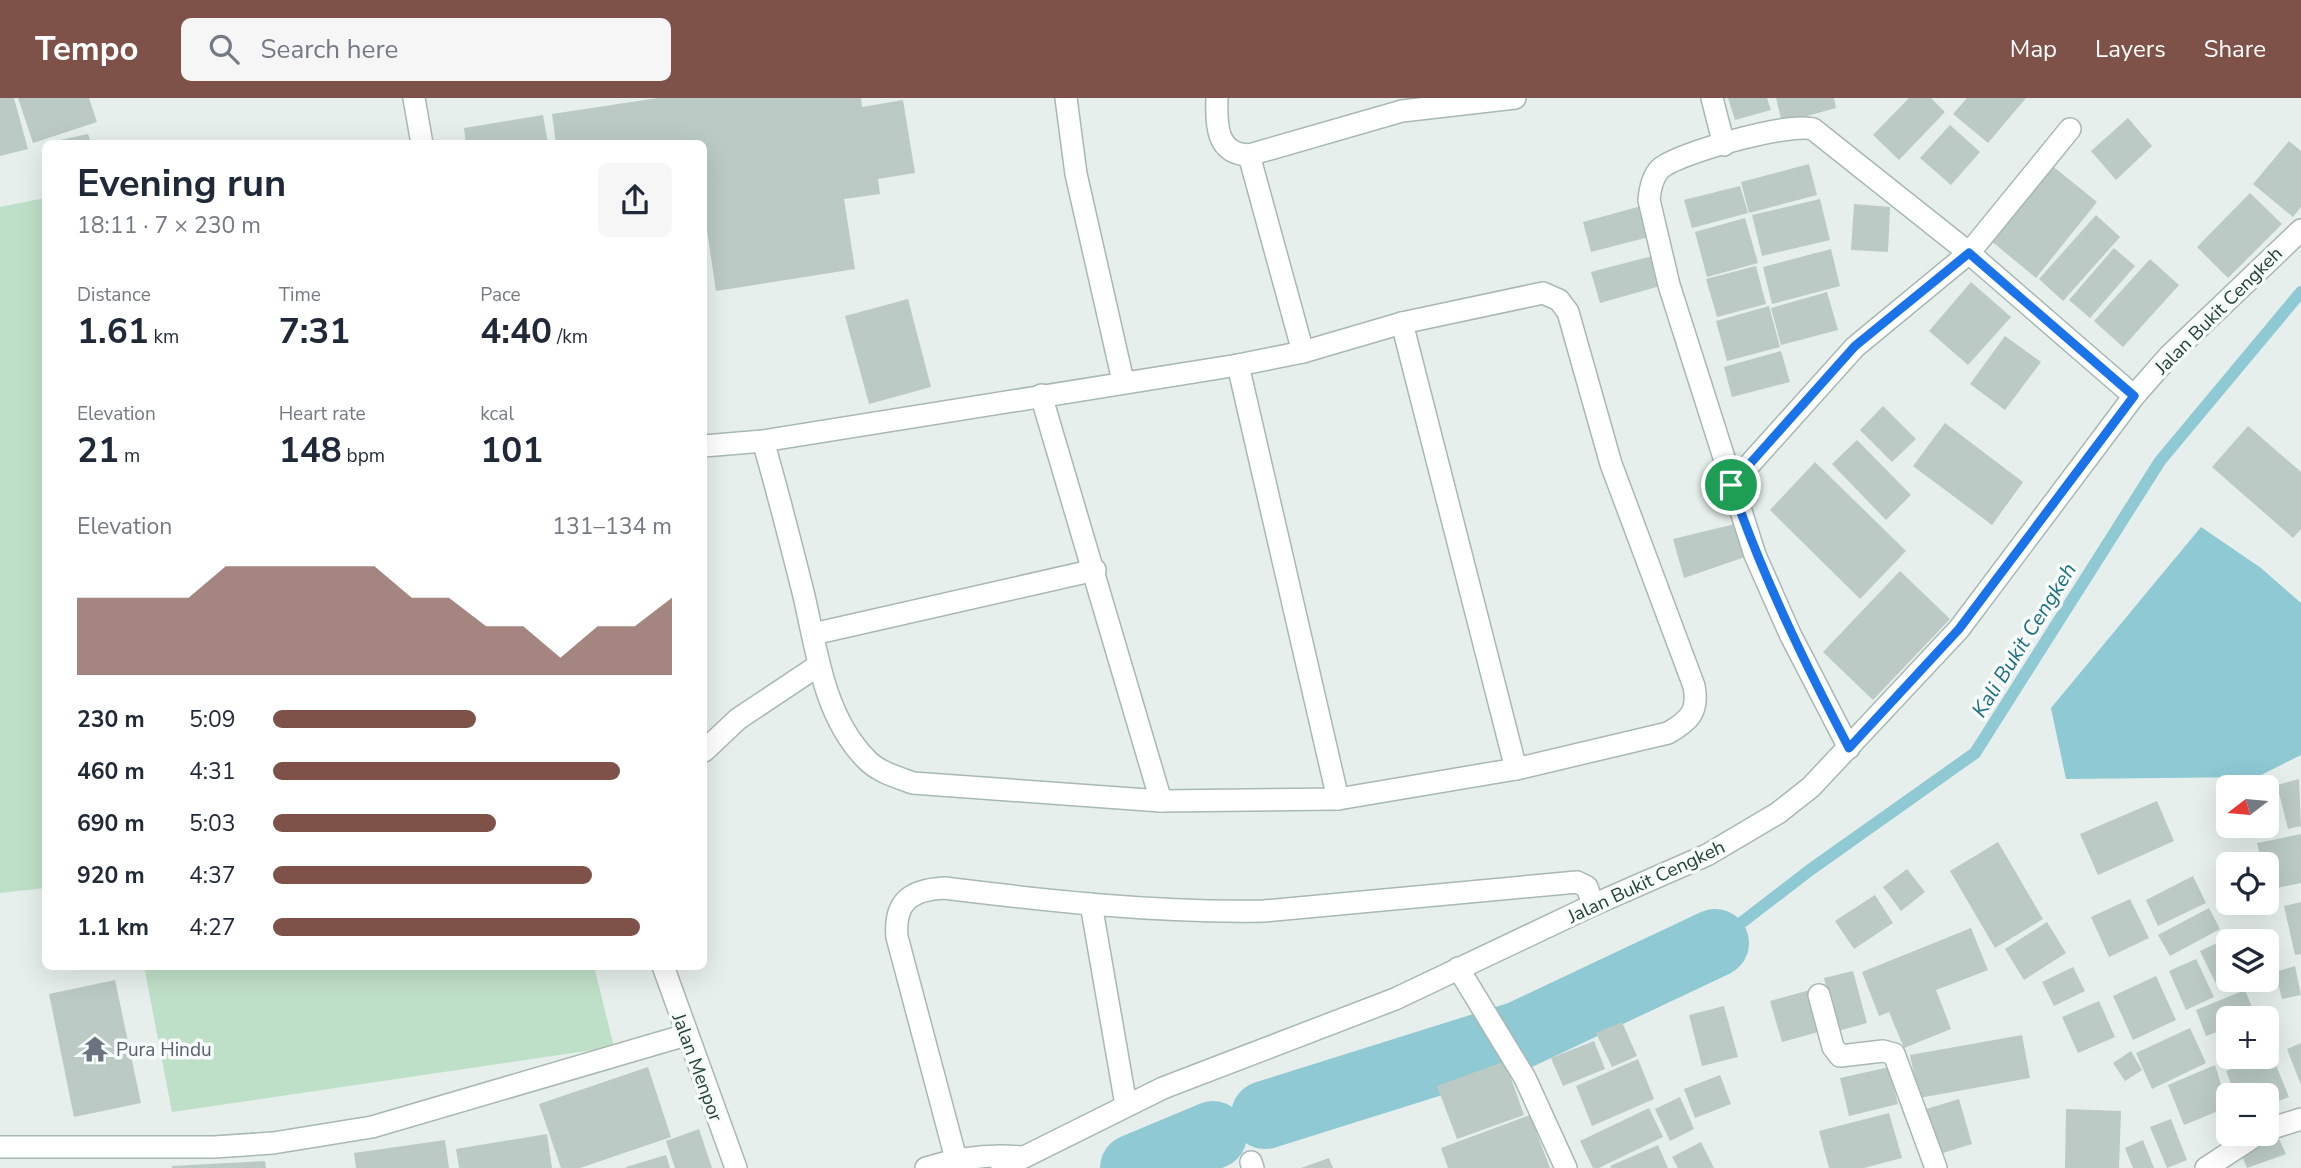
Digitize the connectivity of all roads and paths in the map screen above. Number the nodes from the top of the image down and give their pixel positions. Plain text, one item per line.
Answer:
1 (414, 98) edge
2 (1066, 98) edge
3 (1217, 98) edge
4 (1515, 98) edge
5 (1712, 98) edge
6 (1402, 105) edge
7 (2070, 129) dead end
8 (421, 140) edge
9 (1724, 145) junction
10 (1249, 155) junction
11 (2301, 230) edge
12 (1969, 253) junction
13 (1402, 323) junction
14 (1303, 352) junction
15 (1237, 365) junction
16 (1123, 381) junction
17 (1041, 395) junction
18 (2134, 396) junction
19 (763, 441) junction
20 (707, 446) edge
21 (1731, 485) junction
22 (1095, 570) junction
23 (813, 634) junction
24 (819, 665) junction
25 (707, 748) edge
26 (1849, 748) junction
27 (1516, 769) junction
28 (1338, 799) junction
29 (1161, 801) junction
30 (1091, 904) junction
31 (1593, 905) junction
32 (1458, 968) junction
33 (664, 970) edge
34 (1819, 995) dead end
35 (685, 1035) junction
36 (1126, 1105) junction
37 (2301, 1119) edge
38 (2279, 1126) edge
39 (2240, 1146) edge
40 (0, 1147) edge
41 (1023, 1157) junction
42 (956, 1159) junction
43 (736, 1168) edge
44 (926, 1168) edge
45 (1002, 1168) edge
46 (1566, 1168) edge
47 (1936, 1168) edge
48 (2206, 1168) edge

1 - 8 street
2 - 16 street
3 - 10 street
4 - 6 street
5 - 9 street
6 - 10 street
7 - 12 street
9 - 12 street
9 - 21 street
10 - 14 street
11 - 18 street, Jalan Bukit Cengkeh
12 - 18 street
12 - 21 street
13 - 14 street
13 - 27 street
13 - 27 street
14 - 15 street
15 - 16 street
15 - 28 street
16 - 17 street
17 - 19 street
17 - 22 street
18 - 26 street, Jalan Bukit Cengkeh
19 - 20 street
19 - 23 street
21 - 26 street
22 - 23 street
22 - 29 street
23 - 24 street
24 - 25 street
24 - 29 street
26 - 31 street, Jalan Bukit Cengkeh
27 - 28 street
28 - 29 street
30 - 31 street
30 - 36 street
30 - 42 street
31 - 32 street, Jalan Bukit Cengkeh
32 - 36 street, Jalan Bukit Cengkeh
32 - 46 street
33 - 35 street, Jalan Menpor
34 - 47 street
35 - 40 street
35 - 43 street, Jalan Menpor
36 - 41 street, Jalan Bukit Cengkeh
37 - 38 street
39 - 48 street
41 - 42 street, Jalan Bukit Cengkeh
41 - 45 street, Jalan Bukit Cengkeh
42 - 44 street, Jalan Bukit Cengkeh

